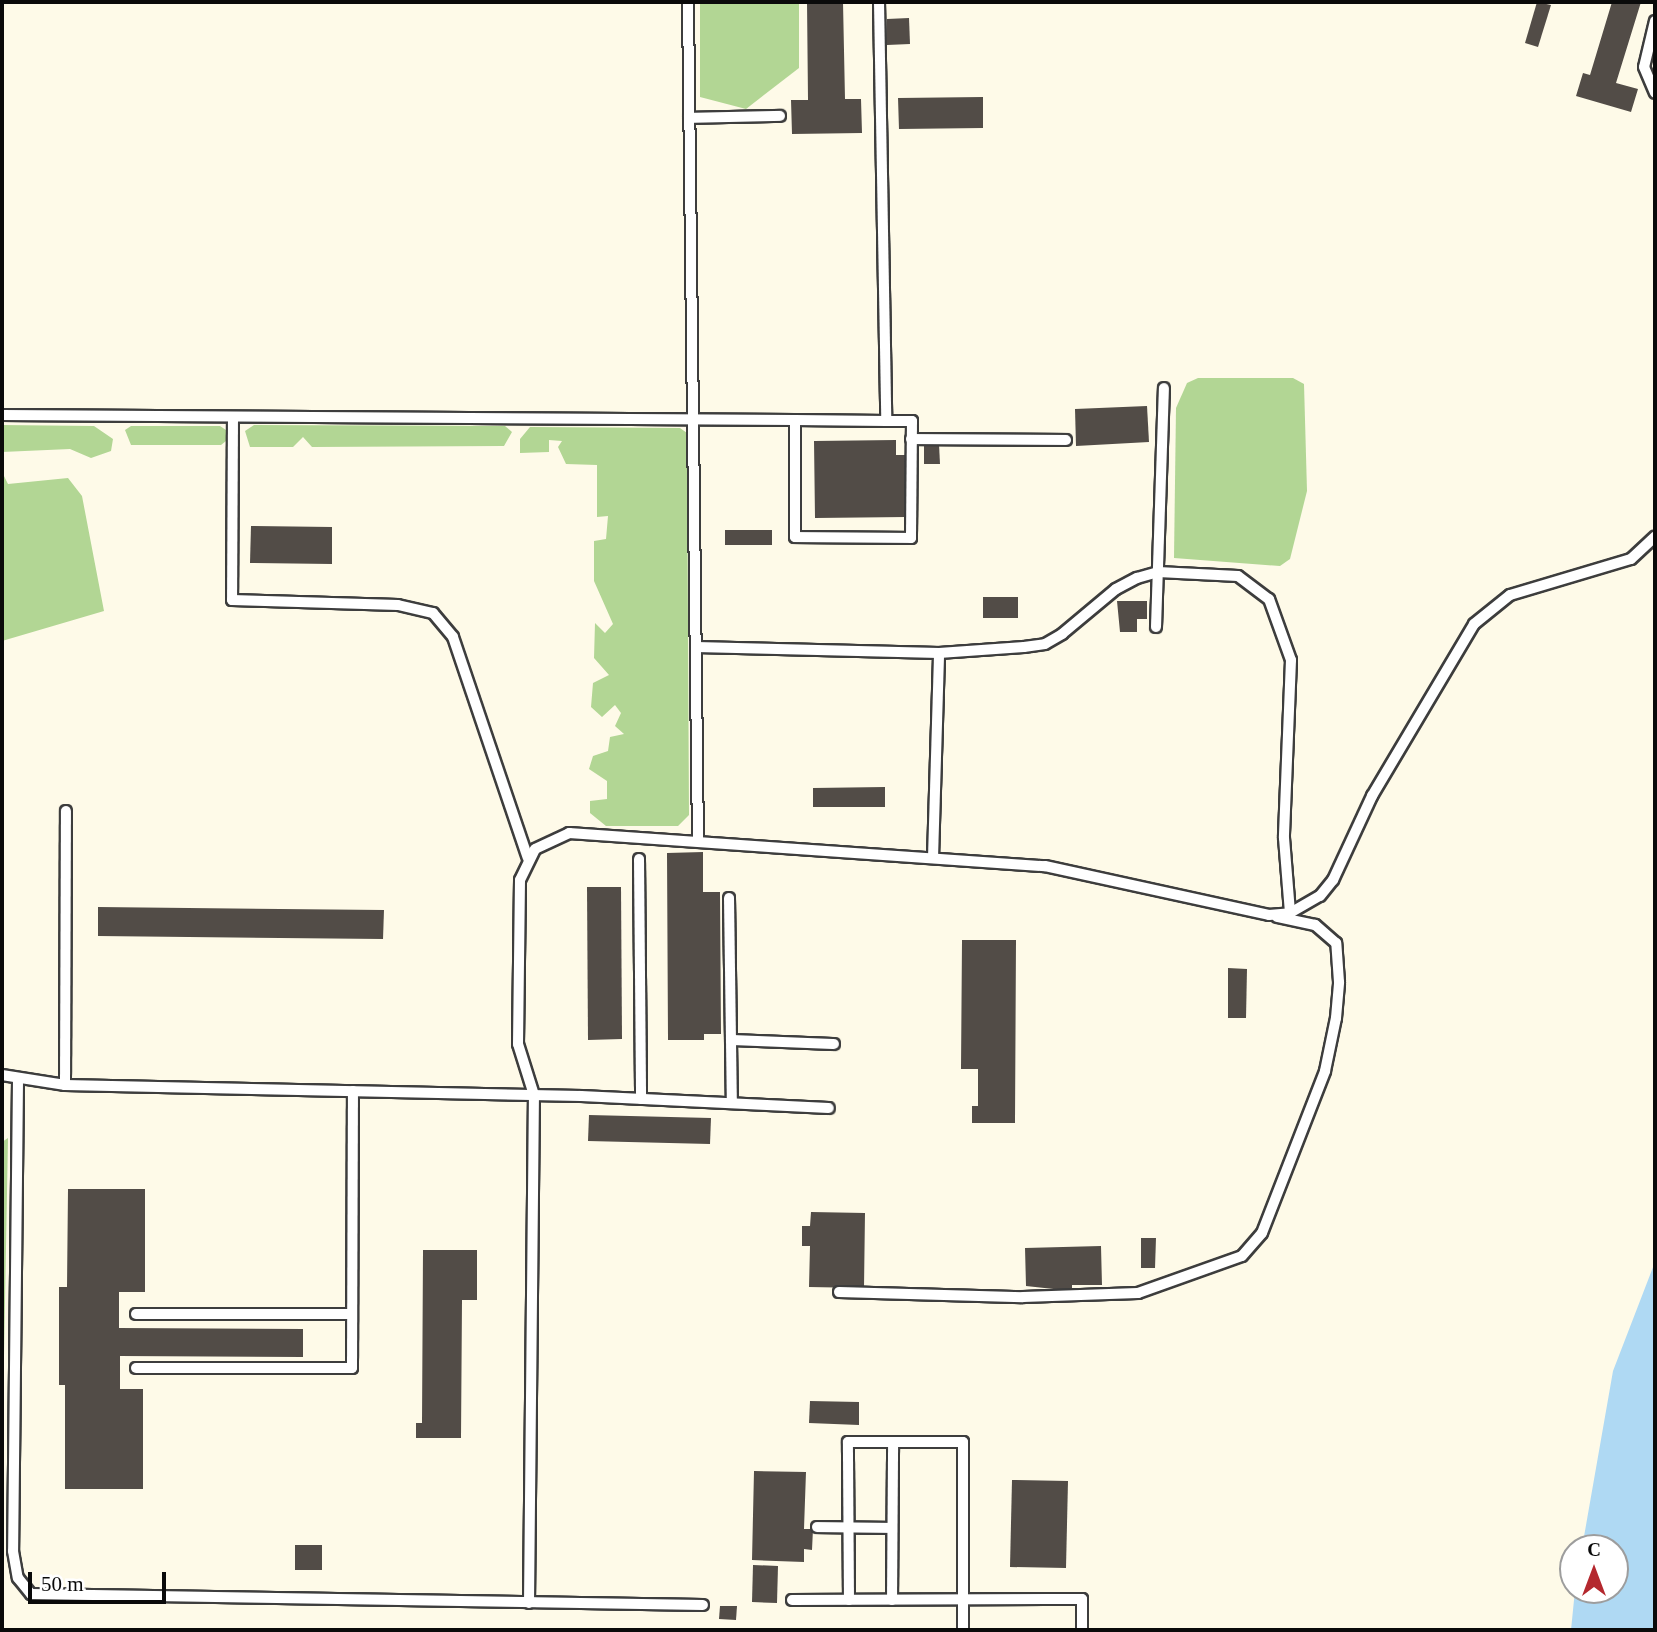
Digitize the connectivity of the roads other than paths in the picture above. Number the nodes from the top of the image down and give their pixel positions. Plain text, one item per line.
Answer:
1 (688, 2) edge
2 (879, 2) edge
3 (1655, 21) edge
4 (1655, 93) edge
5 (780, 116) dead end
6 (689, 118) junction
7 (1164, 388) dead end
8 (2, 415) edge
9 (233, 416) junction
10 (692, 420) junction
11 (795, 420) junction
12 (886, 421) junction
13 (911, 439) junction
14 (1066, 440) dead end
15 (1655, 537) edge
16 (1158, 572) junction
17 (1156, 627) dead end
18 (695, 647) junction
19 (939, 653) junction
20 (66, 811) dead end
21 (698, 841) junction
22 (527, 858) junction
23 (933, 858) junction
24 (639, 859) dead end
25 (729, 898) dead end
26 (1290, 912) junction
27 (1269, 915) junction
28 (731, 1040) junction
29 (834, 1044) dead end
30 (2, 1075) edge
31 (18, 1081) junction
32 (65, 1085) junction
33 (353, 1091) junction
34 (534, 1096) junction
35 (641, 1099) junction
36 (732, 1103) junction
37 (829, 1108) dead end
38 (839, 1292) dead end
39 (136, 1314) dead end
40 (352, 1314) junction
41 (136, 1368) dead end
42 (893, 1442) junction
43 (817, 1527) dead end
44 (848, 1527) junction
45 (892, 1528) junction
46 (792, 1600) dead end
47 (849, 1600) junction
48 (892, 1600) junction
49 (963, 1600) junction
50 (529, 1603) junction
51 (703, 1605) dead end
52 (963, 1630) edge
53 (1082, 1630) edge

1 - 6 lane
2 - 12 lane
3 - 4 lane
5 - 6 lane
6 - 10 lane
7 - 16 lane
8 - 9 lane
9 - 10 lane
9 - 22 lane
10 - 11 lane
10 - 18 lane
11 - 12 lane
11 - 13 lane
12 - 13 lane
13 - 14 lane
15 - 26 lane
16 - 17 lane
16 - 19 lane
16 - 26 lane
18 - 19 lane
18 - 21 lane
19 - 23 lane
20 - 32 lane
21 - 22 lane
21 - 23 lane
22 - 34 lane
23 - 27 lane
24 - 35 lane
25 - 28 lane
26 - 27 lane
27 - 38 lane
28 - 29 lane
28 - 36 lane
30 - 31 lane
31 - 32 lane
31 - 50 lane
32 - 33 lane
33 - 34 lane
33 - 40 lane
34 - 35 lane
34 - 50 lane
35 - 36 lane
36 - 37 lane
39 - 40 lane
40 - 41 lane
42 - 44 lane
42 - 45 lane
42 - 49 lane
43 - 44 lane
44 - 45 lane
44 - 47 lane
45 - 48 lane
46 - 47 lane
47 - 48 lane
48 - 49 lane
49 - 52 lane
49 - 53 lane
50 - 51 lane

